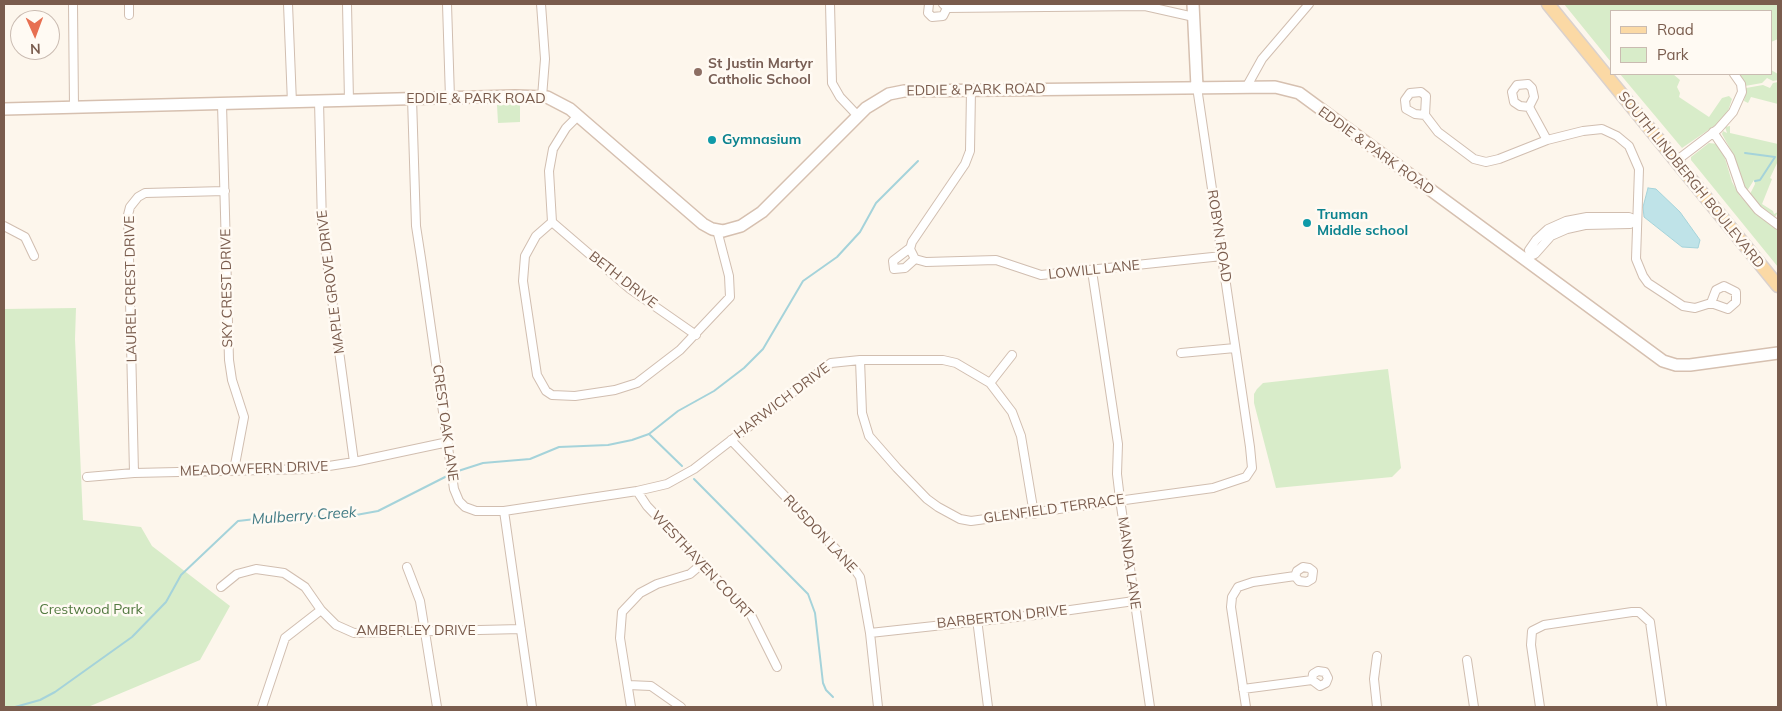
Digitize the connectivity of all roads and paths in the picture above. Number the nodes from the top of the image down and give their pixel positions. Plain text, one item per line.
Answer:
1 (73, 4) edge
2 (129, 4) edge
3 (288, 4) edge
4 (347, 4) edge
5 (447, 4) edge
6 (540, 4) edge
7 (830, 4) edge
8 (930, 4) edge
9 (1194, 4) edge
10 (1310, 4) edge
11 (1548, 4) edge
12 (1148, 5) edge
13 (945, 6) edge
14 (129, 15) dead end
15 (1194, 17) junction
16 (1735, 75) edge
17 (1247, 86) junction
18 (1196, 87) junction
19 (971, 90) junction
20 (542, 97) junction
21 (412, 98) junction
22 (450, 98) junction
23 (349, 101) junction
24 (292, 102) junction
25 (319, 102) junction
26 (222, 104) junction
27 (74, 108) junction
28 (1529, 108) dead end
29 (4, 109) edge
30 (1425, 115) dead end
31 (578, 116) junction
32 (858, 116) junction
33 (1713, 132) junction
34 (1547, 140) junction
35 (1676, 161) junction
36 (225, 191) junction
37 (1634, 220) junction
38 (552, 222) junction
39 (1778, 225) edge
40 (4, 226) edge
41 (717, 230) junction
42 (910, 248) junction
43 (34, 256) dead end
44 (1222, 256) junction
45 (1528, 258) junction
46 (915, 259) junction
47 (1092, 271) junction
48 (1778, 286) edge
49 (1711, 303) dead end
50 (696, 335) junction
51 (1235, 348) junction
52 (1181, 353) dead end
53 (1778, 353) edge
54 (1012, 355) dead end
55 (860, 360) junction
56 (990, 383) junction
57 (731, 440) junction
58 (448, 442) junction
59 (354, 462) junction
60 (1252, 468) joint
61 (234, 470) junction
62 (134, 473) junction
63 (87, 477) dead end
64 (636, 491) junction
65 (1120, 500) junction
66 (504, 510) junction
67 (1034, 514) junction
68 (703, 564) junction
69 (407, 568) dead end
70 (1295, 576) dead end
71 (221, 588) dead end
72 (1134, 601) junction
73 (321, 610) junction
74 (977, 620) junction
75 (521, 629) junction
76 (427, 633) junction
77 (870, 633) junction
78 (1376, 656) dead end
79 (1467, 660) dead end
80 (777, 667) dead end
81 (1312, 680) dead end
82 (628, 685) junction
83 (1243, 689) junction
84 (262, 707) edge
85 (437, 707) edge
86 (532, 707) edge
87 (631, 707) edge
88 (682, 707) edge
89 (878, 707) edge
90 (988, 707) edge
91 (1150, 707) edge
92 (1246, 707) edge
93 (1377, 707) edge
94 (1474, 707) edge
95 (1540, 707) edge
96 (1662, 707) edge

1 - 27 street
2 - 14 street
3 - 24 street
4 - 23 street
5 - 22 street
6 - 20 street
7 - 32 street
8 - 13 street
9 - 15 street, ROBYN ROAD
10 - 17 street
11 - 35 main road, SOUTH LINDBERGH BOULEVARD
12 - 13 street
12 - 15 street
15 - 18 street, ROBYN ROAD
16 - 33 street
17 - 18 street, EDDIE & PARK ROAD
17 - 45 street, EDDIE & PARK ROAD
18 - 19 street, EDDIE & PARK ROAD
18 - 44 street, ROBYN ROAD
19 - 32 street, EDDIE & PARK ROAD
19 - 42 street
20 - 22 street, EDDIE & PARK ROAD
20 - 31 street, EDDIE & PARK ROAD
21 - 22 street, EDDIE & PARK ROAD
21 - 23 street, EDDIE & PARK ROAD
21 - 58 street, CREST OAK LANE
23 - 25 street, EDDIE & PARK ROAD
24 - 25 street, EDDIE & PARK ROAD
24 - 26 street, EDDIE & PARK ROAD
25 - 59 street, MAPLE GROVE DRIVE
26 - 27 street, EDDIE & PARK ROAD
26 - 36 street, SKY CREST DRIVE
27 - 29 street, EDDIE & PARK ROAD
28 - 34 street
30 - 34 street
31 - 38 street
31 - 41 street, EDDIE & PARK ROAD
32 - 41 street, EDDIE & PARK ROAD
33 - 35 street
33 - 39 street
34 - 37 street
35 - 48 main road, SOUTH LINDBERGH BOULEVARD
36 - 61 street, SKY CREST DRIVE
36 - 62 street, LAUREL CREST DRIVE
37 - 45 street
37 - 49 street
38 - 50 street, BETH DRIVE
38 - 50 street
40 - 43 street
41 - 50 street
42 - 46 street
42 - 46 street
44 - 47 street, LOWILL LANE
44 - 51 street, ROBYN ROAD
45 - 53 street, EDDIE & PARK ROAD
46 - 47 street, LOWILL LANE
47 - 65 street, MANDA LANE
51 - 52 street
51 - 60 street, ROBYN ROAD
54 - 56 street
55 - 56 street, HARWICH DRIVE
55 - 57 street, HARWICH DRIVE
55 - 67 street, GLENFIELD TERRACE
56 - 67 street, HARWICH DRIVE
57 - 64 street, HARWICH DRIVE
57 - 77 street, RUSDON LANE
58 - 59 street, MEADOWFERN DRIVE
58 - 66 street, CREST OAK LANE
59 - 61 street, MEADOWFERN DRIVE
60 - 65 street, GLENFIELD TERRACE
61 - 62 street, MEADOWFERN DRIVE
62 - 63 street, MEADOWFERN DRIVE
64 - 66 street, HARWICH DRIVE
64 - 68 street, WESTHAVEN COURT
65 - 67 street, GLENFIELD TERRACE
65 - 72 street, MANDA LANE
66 - 75 street
68 - 80 street, WESTHAVEN COURT
68 - 82 street
69 - 76 street
70 - 83 street
71 - 73 street, AMBERLEY DRIVE
72 - 74 street, BARBERTON DRIVE
72 - 91 street, MANDA LANE
73 - 76 street, AMBERLEY DRIVE
73 - 84 street
74 - 77 street, BARBERTON DRIVE
74 - 90 street
75 - 76 street, AMBERLEY DRIVE
75 - 86 street
76 - 85 street
77 - 89 street, RUSDON LANE
78 - 93 street
79 - 94 street
81 - 83 street
82 - 87 street
82 - 88 street
83 - 92 street
95 - 96 street

